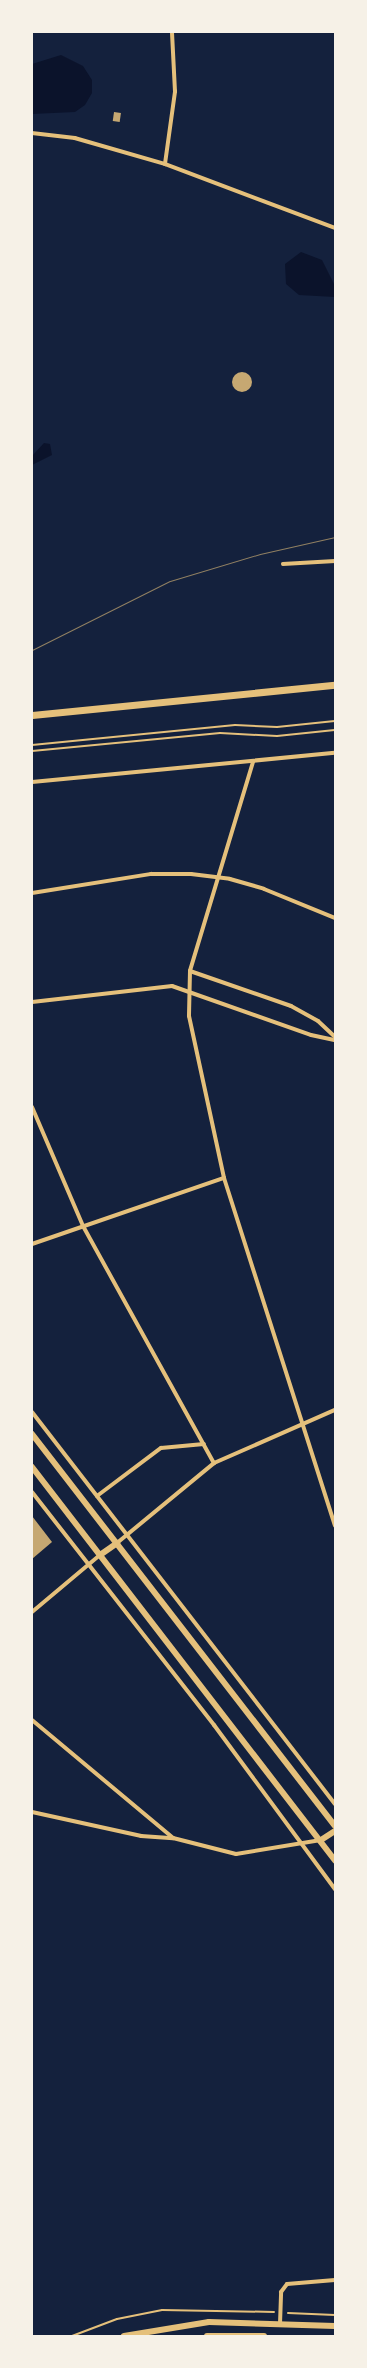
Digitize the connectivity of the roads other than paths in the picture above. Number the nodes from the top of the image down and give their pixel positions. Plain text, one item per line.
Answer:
1 (172, 32) edge
2 (32, 133) edge
3 (165, 164) junction
4 (335, 228) edge
5 (335, 561) edge
6 (283, 564) dead end
7 (335, 685) edge
8 (32, 715) edge
9 (335, 753) edge
10 (254, 762) junction
11 (32, 782) edge
12 (218, 877) junction
13 (32, 893) edge
14 (335, 918) edge
15 (190, 971) junction
16 (188, 992) junction
17 (32, 1002) edge
18 (335, 1038) edge
19 (32, 1107) edge
20 (224, 1178) junction
21 (84, 1226) junction
22 (32, 1244) edge
23 (335, 1410) edge
24 (32, 1412) edge
25 (302, 1422) junction
26 (32, 1434) edge
27 (204, 1444) junction
28 (214, 1462) junction
29 (32, 1467) edge
30 (32, 1492) edge
31 (97, 1496) junction
32 (335, 1526) edge
33 (126, 1536) junction
34 (117, 1543) junction
35 (100, 1555) junction
36 (89, 1565) junction
37 (32, 1612) edge
38 (32, 1720) edge
39 (335, 1804) edge
40 (32, 1812) edge
41 (335, 1826) edge
42 (335, 1831) edge
43 (173, 1838) junction
44 (321, 1840) junction
45 (305, 1844) junction
46 (335, 1861) edge
47 (335, 1889) edge
48 (335, 2280) edge
49 (280, 2324) junction
50 (335, 2326) edge
51 (164, 2327) junction
52 (124, 2336) edge
53 (165, 2336) edge
54 (207, 2336) edge
55 (264, 2336) edge

1 - 3 street
2 - 3 street
3 - 4 street
5 - 6 street
7 - 8 main road
9 - 10 street
10 - 11 street
10 - 12 street
12 - 13 street
12 - 14 street
12 - 15 street
15 - 16 street
15 - 18 street
16 - 17 street
16 - 18 street
16 - 20 street
19 - 21 street
20 - 21 street
20 - 25 street
21 - 22 street
21 - 27 street
23 - 25 street
24 - 31 street
25 - 28 street
25 - 32 street
26 - 34 street
27 - 28 street
27 - 31 street
28 - 33 street
29 - 35 street
30 - 36 street
31 - 33 street
33 - 34 street
33 - 39 street
34 - 35 street
34 - 41 street
35 - 36 street
35 - 44 street
36 - 37 street
36 - 45 street
38 - 43 street
40 - 43 street
42 - 44 street
43 - 45 street
44 - 45 street
44 - 46 street
45 - 47 street
48 - 49 street
49 - 50 street
49 - 51 street
51 - 52 street
51 - 53 street
54 - 55 street

